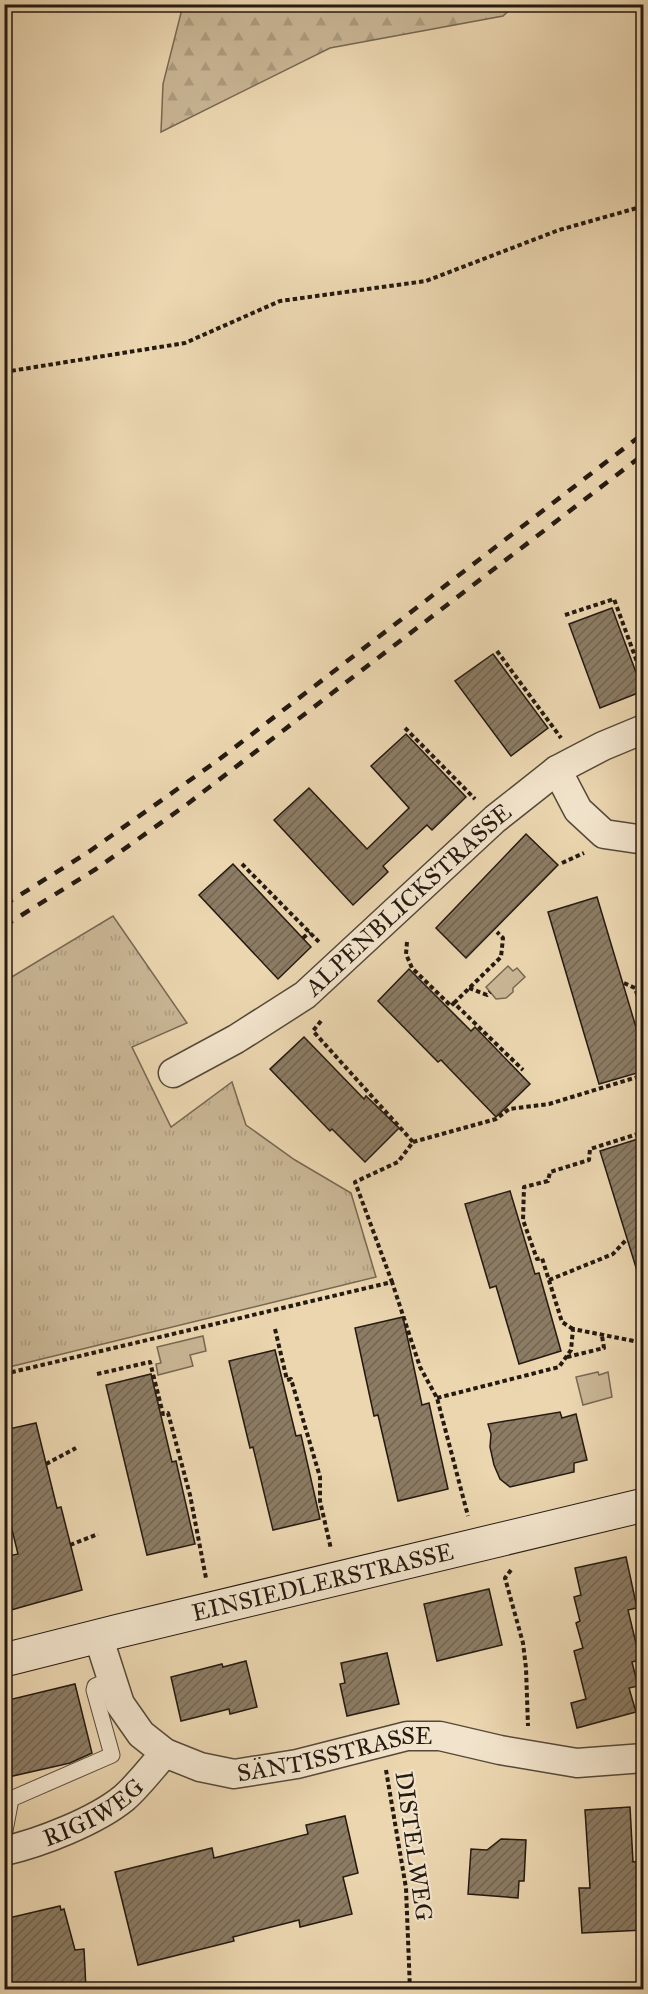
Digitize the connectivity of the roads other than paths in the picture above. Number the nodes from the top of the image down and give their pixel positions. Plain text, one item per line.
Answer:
1 (644, 729) edge
2 (557, 770) junction
3 (644, 838) edge
4 (173, 1072) dead end
5 (644, 1505) edge
6 (98, 1636) junction
7 (4, 1660) edge
8 (111, 1679) junction
9 (165, 1753) junction
10 (644, 1758) edge
11 (5, 1843) edge

1 - 2 street, ALPENBLICKSTRASSE
2 - 3 street
2 - 4 street, ALPENBLICKSTRASSE
5 - 6 main road, EINSIEDLERSTRASSE
6 - 7 main road, EINSIEDLERSTRASSE
6 - 8 street, SÄNTISSTRASSE
8 - 9 street, SÄNTISSTRASSE
8 - 11 lane
9 - 10 street, SÄNTISSTRASSE
9 - 11 street, RIGIWEG

